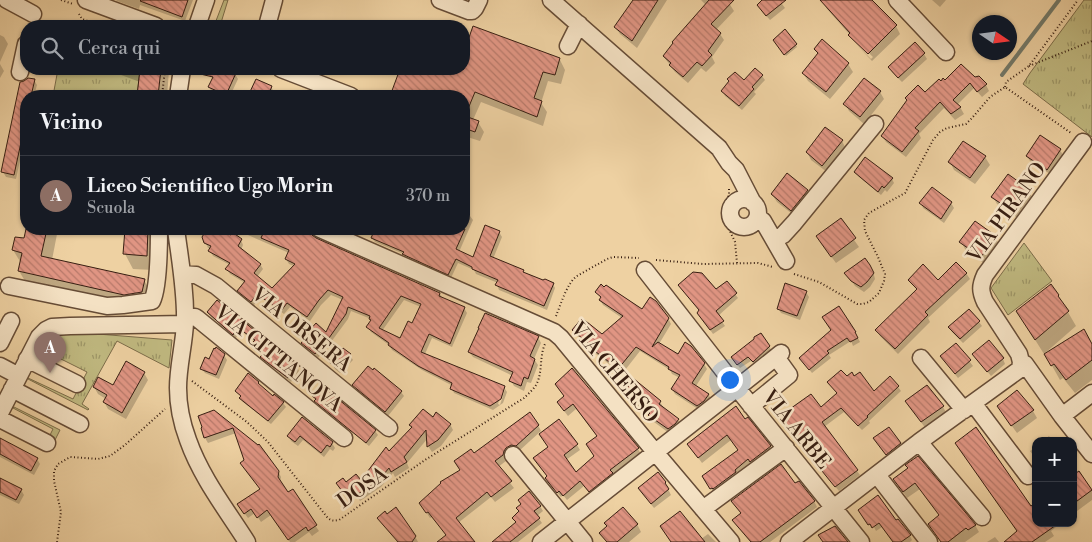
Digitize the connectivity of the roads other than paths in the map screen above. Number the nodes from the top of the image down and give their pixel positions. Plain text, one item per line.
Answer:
1 (7, 0) edge
2 (86, 0) edge
3 (206, 0) edge
4 (274, 0) edge
5 (440, 0) edge
6 (479, 0) edge
7 (551, 0) edge
8 (897, 0) edge
9 (33, 13) edge
10 (136, 20) edge
11 (198, 20) edge
12 (269, 20) edge
13 (579, 24) junction
14 (568, 46) dead end
15 (946, 52) dead end
16 (180, 75) edge
17 (296, 75) edge
18 (179, 90) edge
19 (335, 90) edge
20 (875, 124) dead end
21 (1083, 142) road end
22 (729, 163) junction
23 (733, 204) junction
24 (755, 210) junction
25 (159, 235) edge
26 (177, 235) edge
27 (334, 235) edge
28 (774, 240) junction
29 (786, 261) dead end
30 (645, 270) dead end
31 (182, 274) junction
32 (9, 286) dead end
33 (184, 320) junction
34 (11, 321) dead end
35 (0, 343) edge
36 (921, 358) dead end
37 (27, 359) junction
38 (1021, 362) junction
39 (0, 366) edge
40 (16, 382) junction
41 (77, 384) dead end
42 (737, 388) junction
43 (1092, 393) edge
44 (751, 406) junction
45 (968, 406) junction
46 (0, 413) edge
47 (1062, 416) junction
48 (0, 419) edge
49 (80, 424) dead end
50 (389, 428) dead end
51 (344, 438) dead end
52 (919, 442) junction
53 (47, 443) dead end
54 (786, 448) junction
55 (655, 452) junction
56 (1092, 454) edge
57 (513, 455) dead end
58 (877, 475) junction
59 (1028, 476) dead end
60 (834, 508) junction
61 (703, 509) junction
62 (982, 517) dead end
63 (567, 521) junction
64 (247, 542) edge
65 (541, 542) edge
66 (584, 542) edge
67 (732, 542) edge
68 (789, 542) edge
69 (861, 542) edge
70 (930, 542) edge

1 - 9 street
2 - 10 street
3 - 11 street
4 - 12 street
5 - 6 street
7 - 13 street
8 - 15 street
13 - 14 street
13 - 22 street
16 - 18 street
17 - 19 street
20 - 28 street
21 - 38 street, VIA PIRANO
22 - 23 street
22 - 24 street
23 - 24 street
23 - 24 street
24 - 28 street
25 - 32 street
26 - 31 street
27 - 55 street, VIA CHERSO
28 - 29 street
30 - 42 street, VIA ARBE
31 - 33 street
31 - 50 street, VIA ORSERA
33 - 37 street
33 - 51 street, VIA CITTANOVA
33 - 64 street
34 - 35 street
36 - 45 street
37 - 40 street
37 - 41 street
38 - 45 street
38 - 47 street, VIA PIRANO
39 - 40 street
40 - 46 street
40 - 49 street
42 - 44 street, VIA ARBE
42 - 44 street
42 - 55 street
43 - 47 street
44 - 54 street, VIA ARBE
45 - 52 street
45 - 59 street
47 - 56 street, VIA PIRANO
48 - 53 street
52 - 58 street
52 - 62 street
54 - 60 street, VIA ARBE
54 - 61 street
55 - 61 street, VIA CHERSO
55 - 63 street
57 - 63 street
58 - 60 street
58 - 70 street
60 - 68 street
60 - 69 street, VIA ARBE
61 - 67 street, VIA CHERSO
63 - 65 street
63 - 66 street

